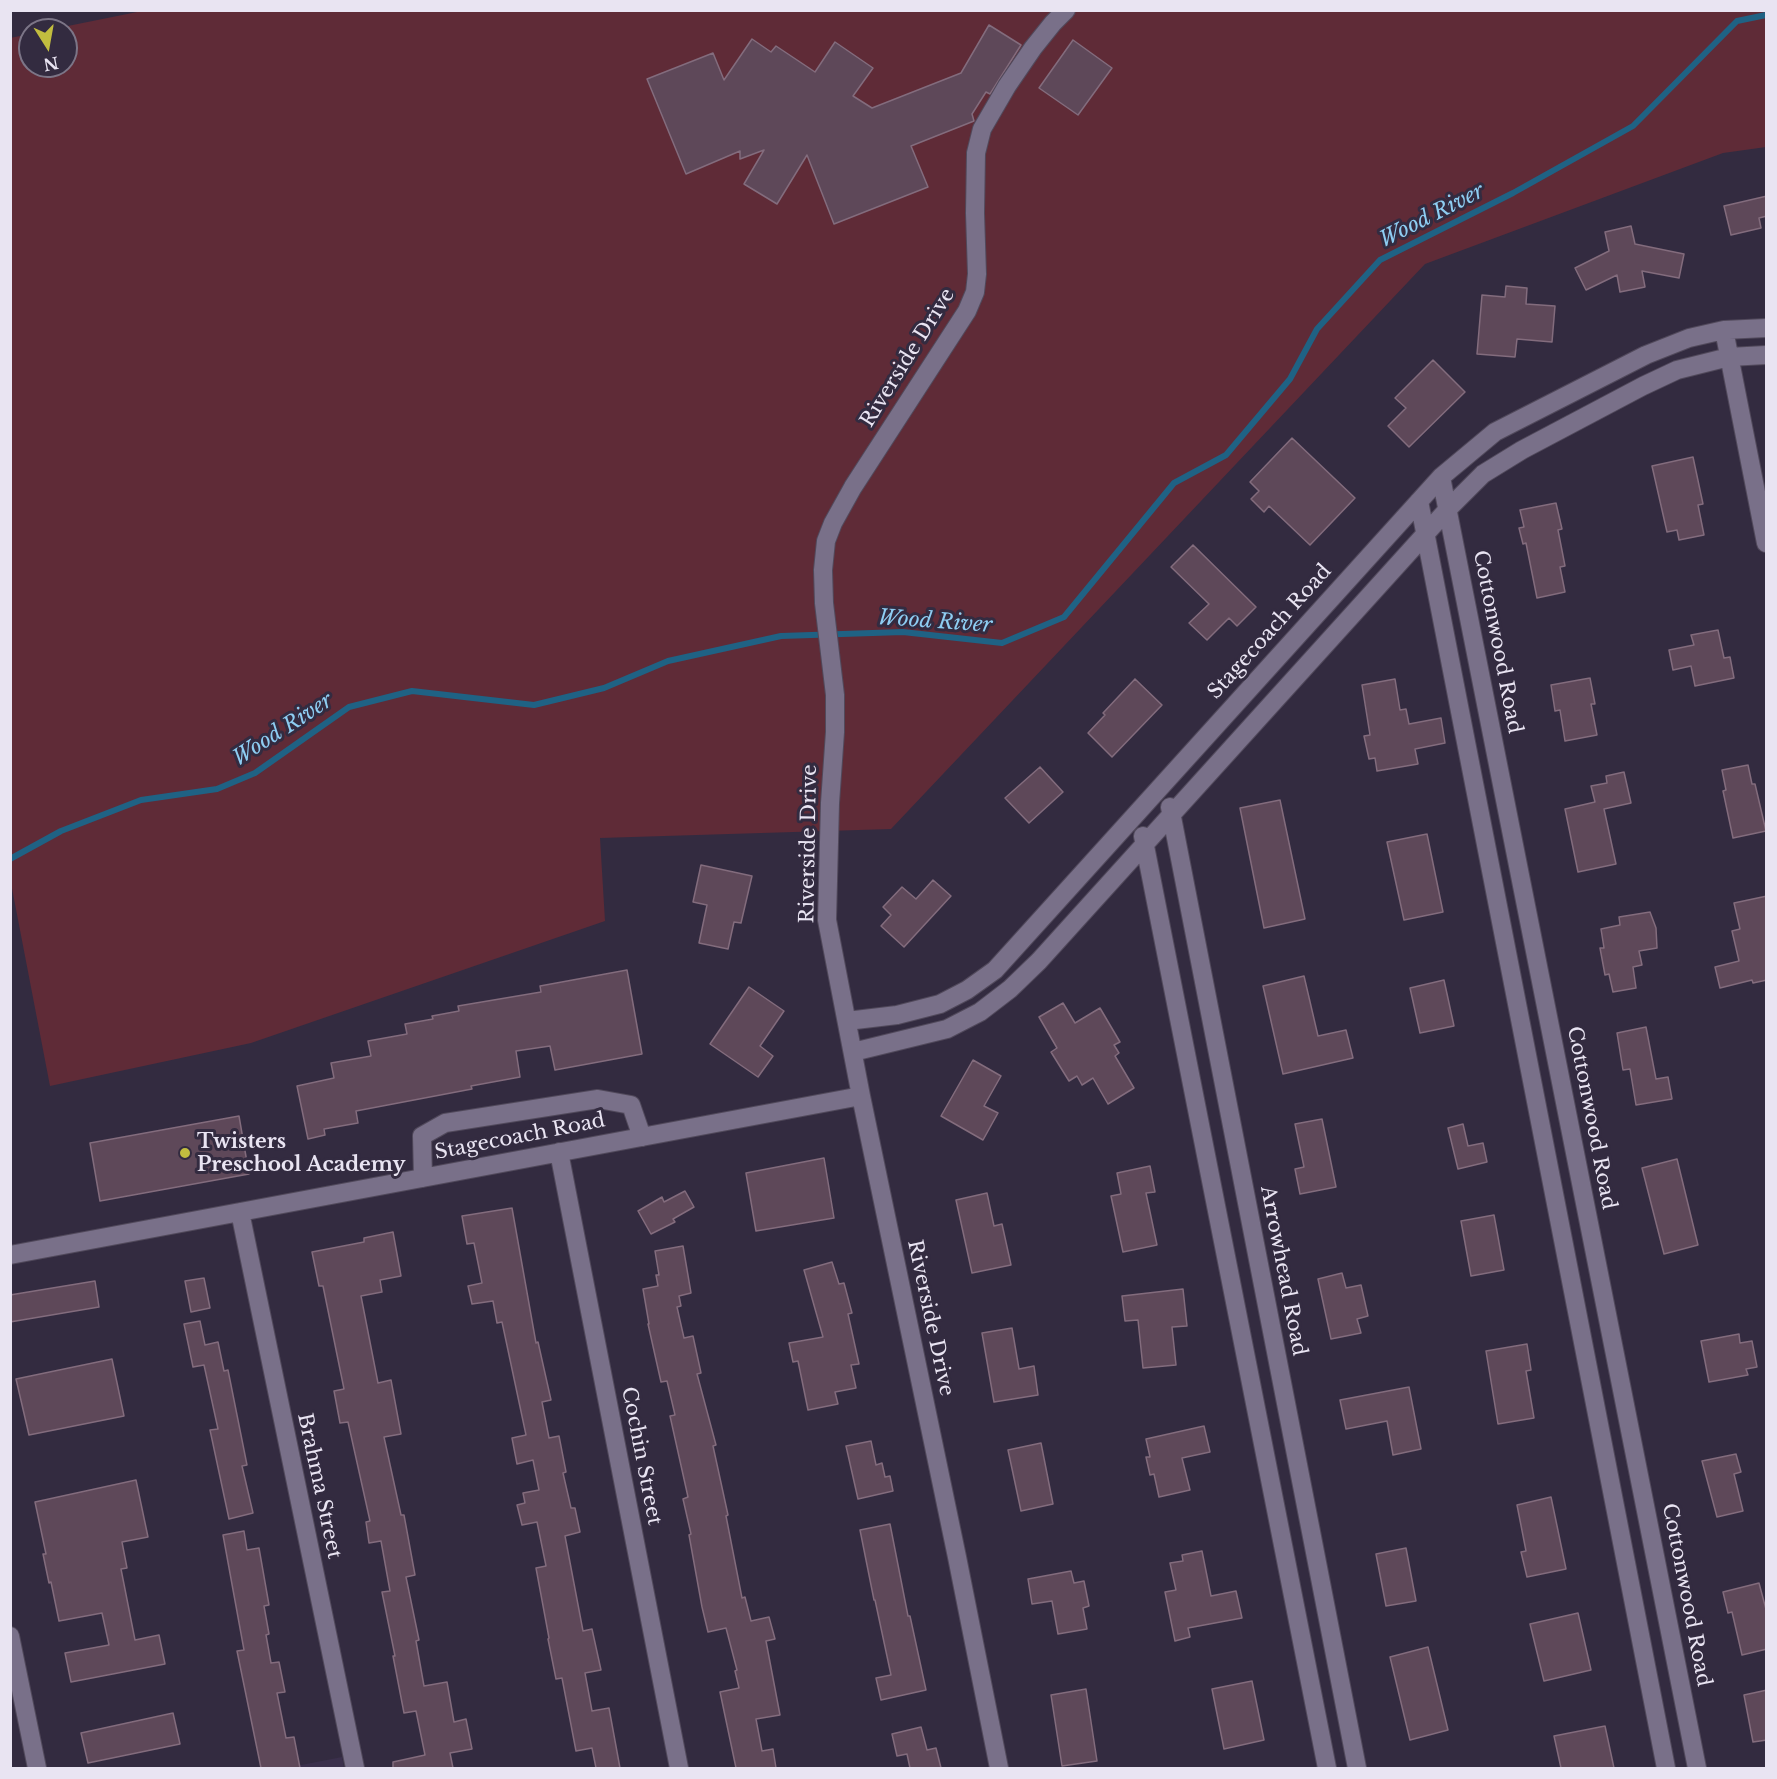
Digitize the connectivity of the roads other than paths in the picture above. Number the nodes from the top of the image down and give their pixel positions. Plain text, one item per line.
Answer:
1 (1066, 10) edge
2 (1764, 328) edge
3 (1724, 330) junction
4 (1766, 356) edge
5 (1729, 357) junction
6 (1441, 477) junction
7 (1419, 501) junction
8 (1448, 509) junction
9 (1425, 534) junction
10 (1767, 543) edge
11 (1166, 782) junction
12 (1138, 811) junction
13 (1172, 814) junction
14 (1144, 844) junction
15 (847, 1021) junction
16 (853, 1052) junction
17 (861, 1096) junction
18 (642, 1137) junction
19 (559, 1152) junction
20 (423, 1178) junction
21 (240, 1212) junction
22 (10, 1255) edge
23 (10, 1636) edge
24 (18, 1712) edge
25 (37, 1768) edge
26 (355, 1768) edge
27 (679, 1768) edge
28 (999, 1768) edge
29 (1328, 1768) edge
30 (1357, 1768) edge
31 (1666, 1768) edge
32 (1697, 1768) edge

1 - 15 street, Riverside Drive
2 - 3 street, Stagecoach Road
2 - 4 street
3 - 5 street
3 - 6 street, Stagecoach Road
4 - 5 street
5 - 8 street
5 - 10 street
6 - 7 street, Stagecoach Road
6 - 8 street, Cottonwood Road
7 - 9 street
7 - 11 street, Stagecoach Road
8 - 9 street
8 - 32 street, Cottonwood Road
9 - 13 street
9 - 31 street
11 - 12 street, Stagecoach Road
11 - 13 street, Arrowhead Road
12 - 14 street
12 - 15 street, Stagecoach Road
13 - 14 street
13 - 30 street, Arrowhead Road
14 - 16 street
14 - 29 street
15 - 16 street, Riverside Drive
16 - 17 street, Riverside Drive
17 - 18 street, Stagecoach Road
17 - 28 street, Riverside Drive
18 - 19 street, Stagecoach Road
18 - 20 street
19 - 20 street, Stagecoach Road
19 - 27 street, Cochin Street
20 - 21 street, Stagecoach Road
21 - 22 street, Stagecoach Road
21 - 26 street, Brahma Street
23 - 24 street
24 - 25 street

